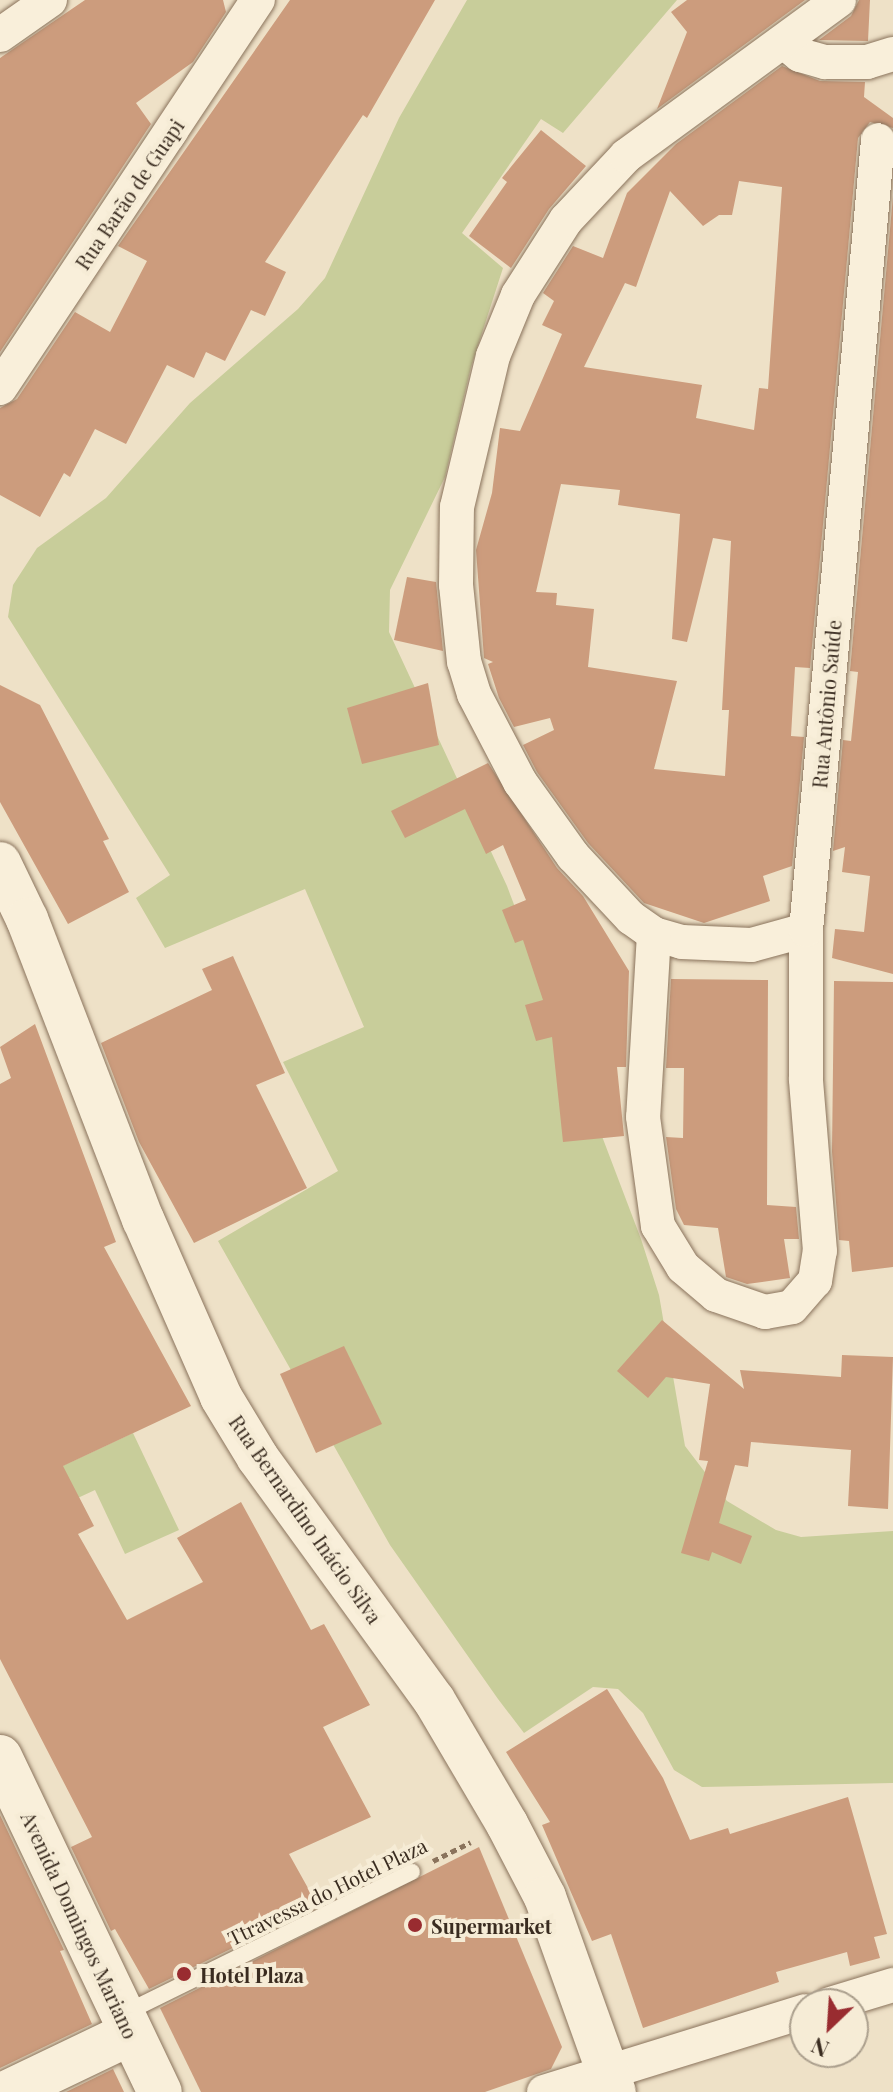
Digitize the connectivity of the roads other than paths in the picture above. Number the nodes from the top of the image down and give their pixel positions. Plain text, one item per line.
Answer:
1 (50, 0) edge
2 (258, 0) edge
3 (839, 0) edge
4 (0, 35) edge
5 (784, 42) junction
6 (893, 54) edge
7 (878, 140) dead end
8 (0, 388) edge
9 (0, 863) edge
10 (806, 930) junction
11 (654, 934) junction
12 (0, 1757) edge
13 (412, 1872) road end
14 (893, 1985) edge
15 (869, 1992) edge
16 (789, 2017) edge
17 (126, 2024) junction
18 (612, 2080) edge
19 (8, 2092) edge
20 (160, 2092) edge
21 (544, 2092) edge

1 - 4 street
2 - 8 street, Rua Barão de Guapi
3 - 5 street
5 - 6 street
5 - 11 street
7 - 10 street, Rua Antônio Saúde
9 - 18 street, Rua Bernardino Inácio Silva
10 - 11 street
10 - 11 street, Rua Antônio Saúde
12 - 17 main road, Avenida Domingos Mariano
13 - 17 lane, Ttravessa do Hotel Plaza
14 - 15 street
16 - 18 street
17 - 19 main road
17 - 20 main road, Avenida Domingos Mariano
18 - 21 street

